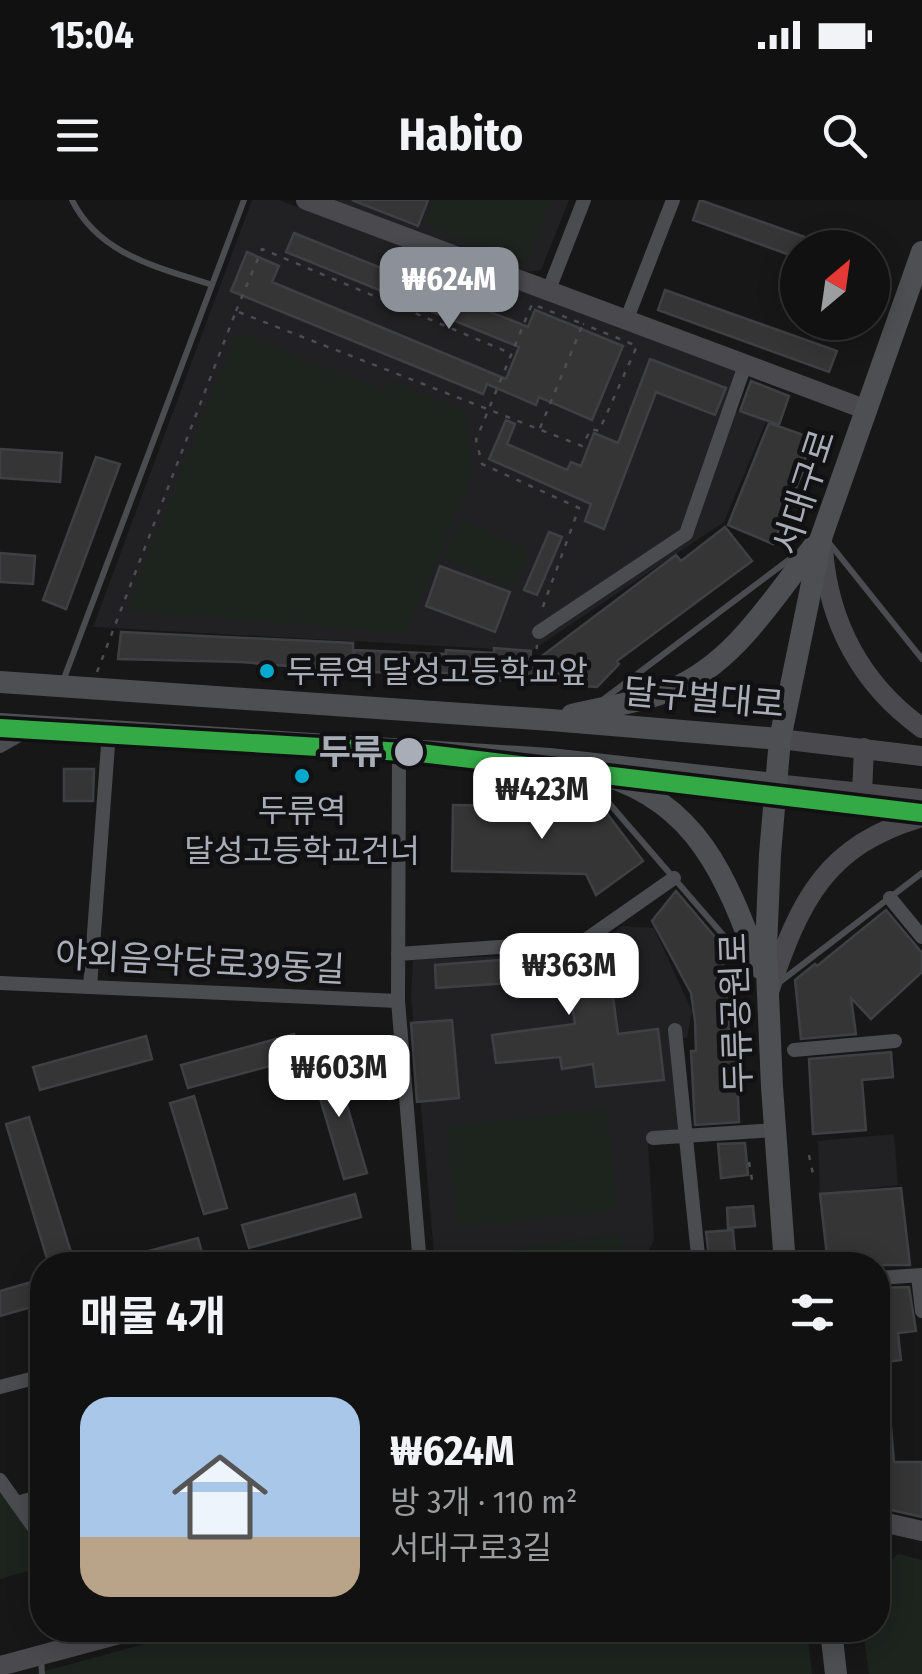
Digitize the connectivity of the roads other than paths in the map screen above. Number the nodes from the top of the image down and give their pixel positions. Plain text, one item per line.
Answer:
1 (72, 200) edge
2 (244, 200) edge
3 (306, 200) edge
4 (584, 200) edge
5 (672, 200) edge
6 (922, 252) edge
7 (918, 278) edge
8 (212, 285) junction
9 (548, 292) junction
10 (626, 321) junction
11 (745, 365) junction
12 (867, 410) junction
13 (822, 535) junction
14 (539, 632) road end
15 (922, 659) edge
16 (0, 682) edge
17 (61, 686) junction
18 (586, 711) junction
19 (551, 720) junction
20 (0, 724) edge
21 (33, 727) junction
22 (922, 728) edge
23 (110, 732) junction
24 (0, 746) edge
25 (864, 748) junction
26 (778, 749) junction
27 (399, 752) junction
28 (922, 756) edge
29 (550, 759) junction
30 (774, 784) junction
31 (862, 793) junction
32 (922, 799) edge
33 (922, 816) edge
34 (922, 873) edge
35 (674, 878) junction
36 (890, 898) junction
37 (922, 937) edge
38 (398, 954) junction
39 (0, 983) edge
40 (90, 987) junction
41 (769, 990) junction
42 (398, 1001) junction
43 (675, 1030) dead end
44 (895, 1041) dead end
45 (794, 1050) dead end
46 (775, 1130) junction
47 (687, 1136) junction
48 (653, 1138) dead end
49 (419, 1252) edge
50 (698, 1252) edge
51 (784, 1252) edge
52 (920, 1276) edge
53 (890, 1277) edge
54 (922, 1311) edge
55 (30, 1379) edge
56 (0, 1387) edge
57 (0, 1480) edge
58 (30, 1499) edge
59 (16, 1503) junction
60 (30, 1522) edge
61 (890, 1524) edge
62 (922, 1532) edge
63 (91, 1642) edge
64 (832, 1642) edge
65 (42, 1665) edge
66 (0, 1666) edge
67 (836, 1674) edge

1 - 8 lane
2 - 8 lane
3 - 9 main road
4 - 9 street
5 - 10 street
6 - 7 main road, 서대구로
7 - 12 main road, 서대구로
8 - 17 lane
9 - 10 main road
10 - 11 main road
11 - 12 main road
11 - 14 street
12 - 13 main road, 서대구로
13 - 15 lane
13 - 18 lane
13 - 18 main road
13 - 22 main road
13 - 26 main road, 서대구로
16 - 17 main road, 달구벌대로
17 - 19 main road, 달구벌대로
18 - 19 main road
19 - 26 main road, 달구벌대로
20 - 21 main road
21 - 23 main road
21 - 24 street
23 - 27 main road
23 - 40 street
25 - 26 main road, 달구벌대로
25 - 28 main road, 달구벌대로
25 - 31 main road
26 - 30 main road, 두류공원로
27 - 29 main road
27 - 38 street
29 - 30 main road
29 - 35 lane
29 - 41 main road
30 - 31 main road
30 - 41 main road, 두류공원로
31 - 32 main road
33 - 41 main road
34 - 36 lane
35 - 38 street
35 - 41 lane
36 - 37 street
36 - 41 lane
38 - 42 street
39 - 40 street, 야외음악당로39동길
40 - 42 street, 야외음악당로39동길
41 - 46 main road, 두류공원로
42 - 49 street
43 - 47 street
44 - 45 street
46 - 47 street
46 - 51 main road, 두류공원로
47 - 48 street
47 - 50 street
52 - 53 street
52 - 54 street
55 - 56 street
57 - 59 street
58 - 59 street
59 - 60 street
61 - 62 main road
63 - 65 main road
64 - 67 main road
65 - 66 main road

